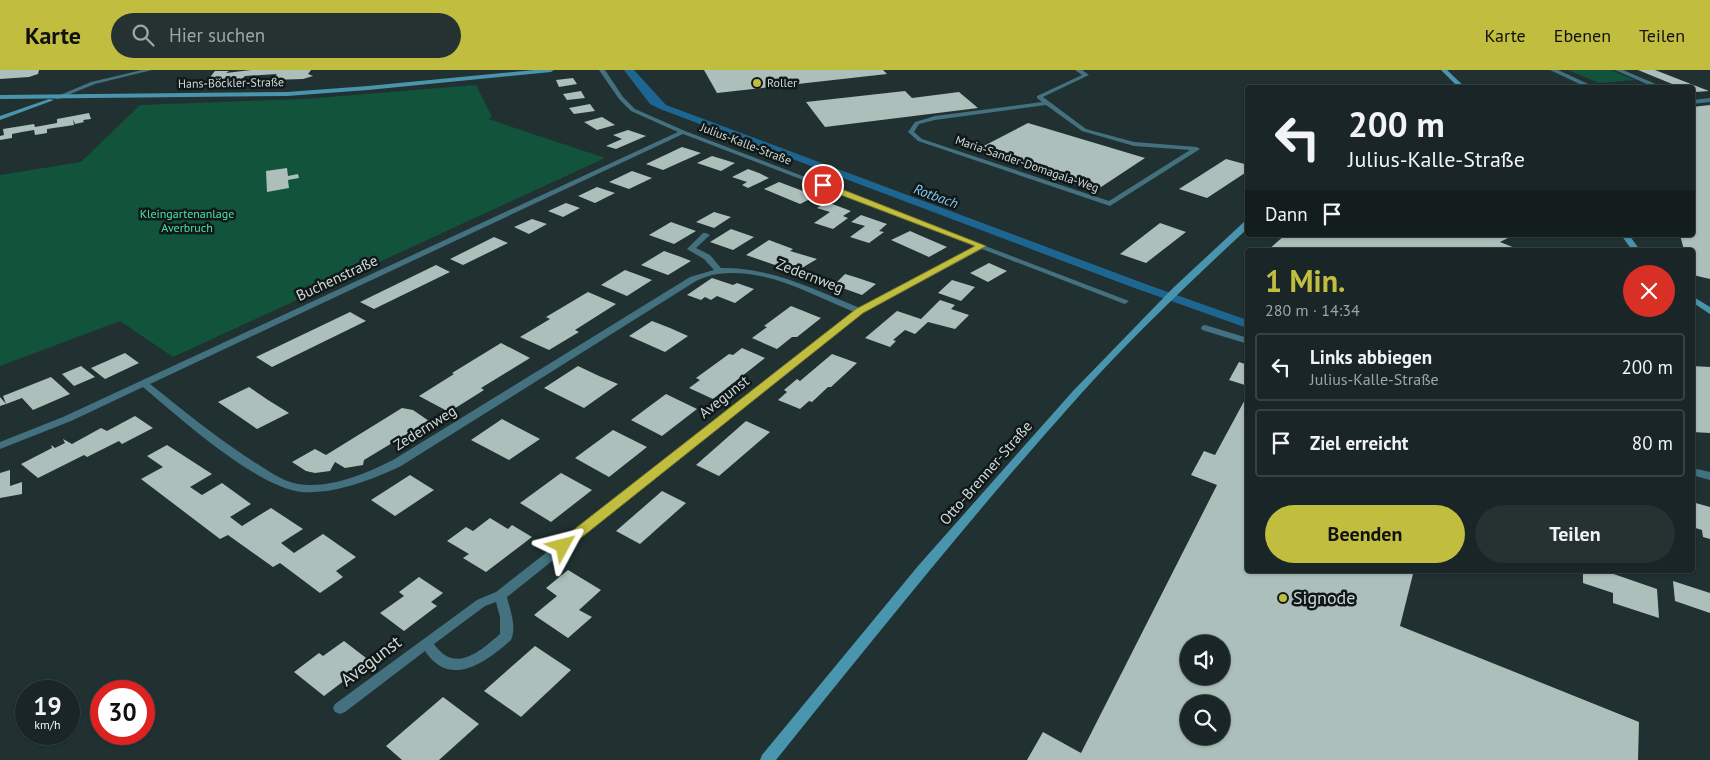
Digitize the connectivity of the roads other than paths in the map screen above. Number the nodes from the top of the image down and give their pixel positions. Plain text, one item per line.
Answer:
1 (149, 70) edge
2 (552, 70) edge
3 (602, 70) edge
4 (1078, 70) edge
5 (1444, 70) edge
6 (1553, 70) edge
7 (1618, 70) edge
8 (1460, 85) edge
9 (1587, 85) edge
10 (1655, 85) edge
11 (0, 97) edge
12 (56, 98) junction
13 (1710, 100) edge
14 (1695, 101) edge
15 (1048, 103) junction
16 (0, 118) edge
17 (683, 132) junction
18 (1245, 226) edge
19 (706, 235) dead end
20 (1626, 237) edge
21 (982, 246) junction
22 (1635, 248) edge
23 (719, 271) junction
24 (1125, 300) dead end
25 (1695, 300) edge
26 (860, 311) junction
27 (1710, 311) edge
28 (1205, 328) dead end
29 (1245, 340) edge
30 (143, 384) junction
31 (0, 446) edge
32 (1695, 472) edge
33 (1710, 476) edge
34 (500, 595) junction
35 (426, 643) junction
36 (340, 708) dead end
37 (766, 760) edge

1 - 12 street
2 - 12 main road, Hans-Böckler-Straße
3 - 17 street, Julius-Kalle-Straße
4 - 15 street
5 - 8 main road
6 - 9 street
7 - 10 street
11 - 12 main road, Hans-Böckler-Straße
12 - 16 main road
13 - 14 street
15 - 15 street, Maria-Sander-Domagala-Weg
17 - 21 street, Julius-Kalle-Straße
17 - 30 street, Buchenstraße
18 - 37 main road, Otto-Brenner-Straße
19 - 23 street
20 - 22 main road
21 - 24 street, Julius-Kalle-Straße
21 - 26 street, Avegunst
23 - 26 street, Zedernweg
23 - 30 street, Zedernweg
25 - 27 main road
26 - 34 street, Avegunst
28 - 29 street
30 - 31 street, Buchenstraße
32 - 33 street
34 - 35 street, Avegunst
34 - 35 street, Avegunst
35 - 36 street, Avegunst

